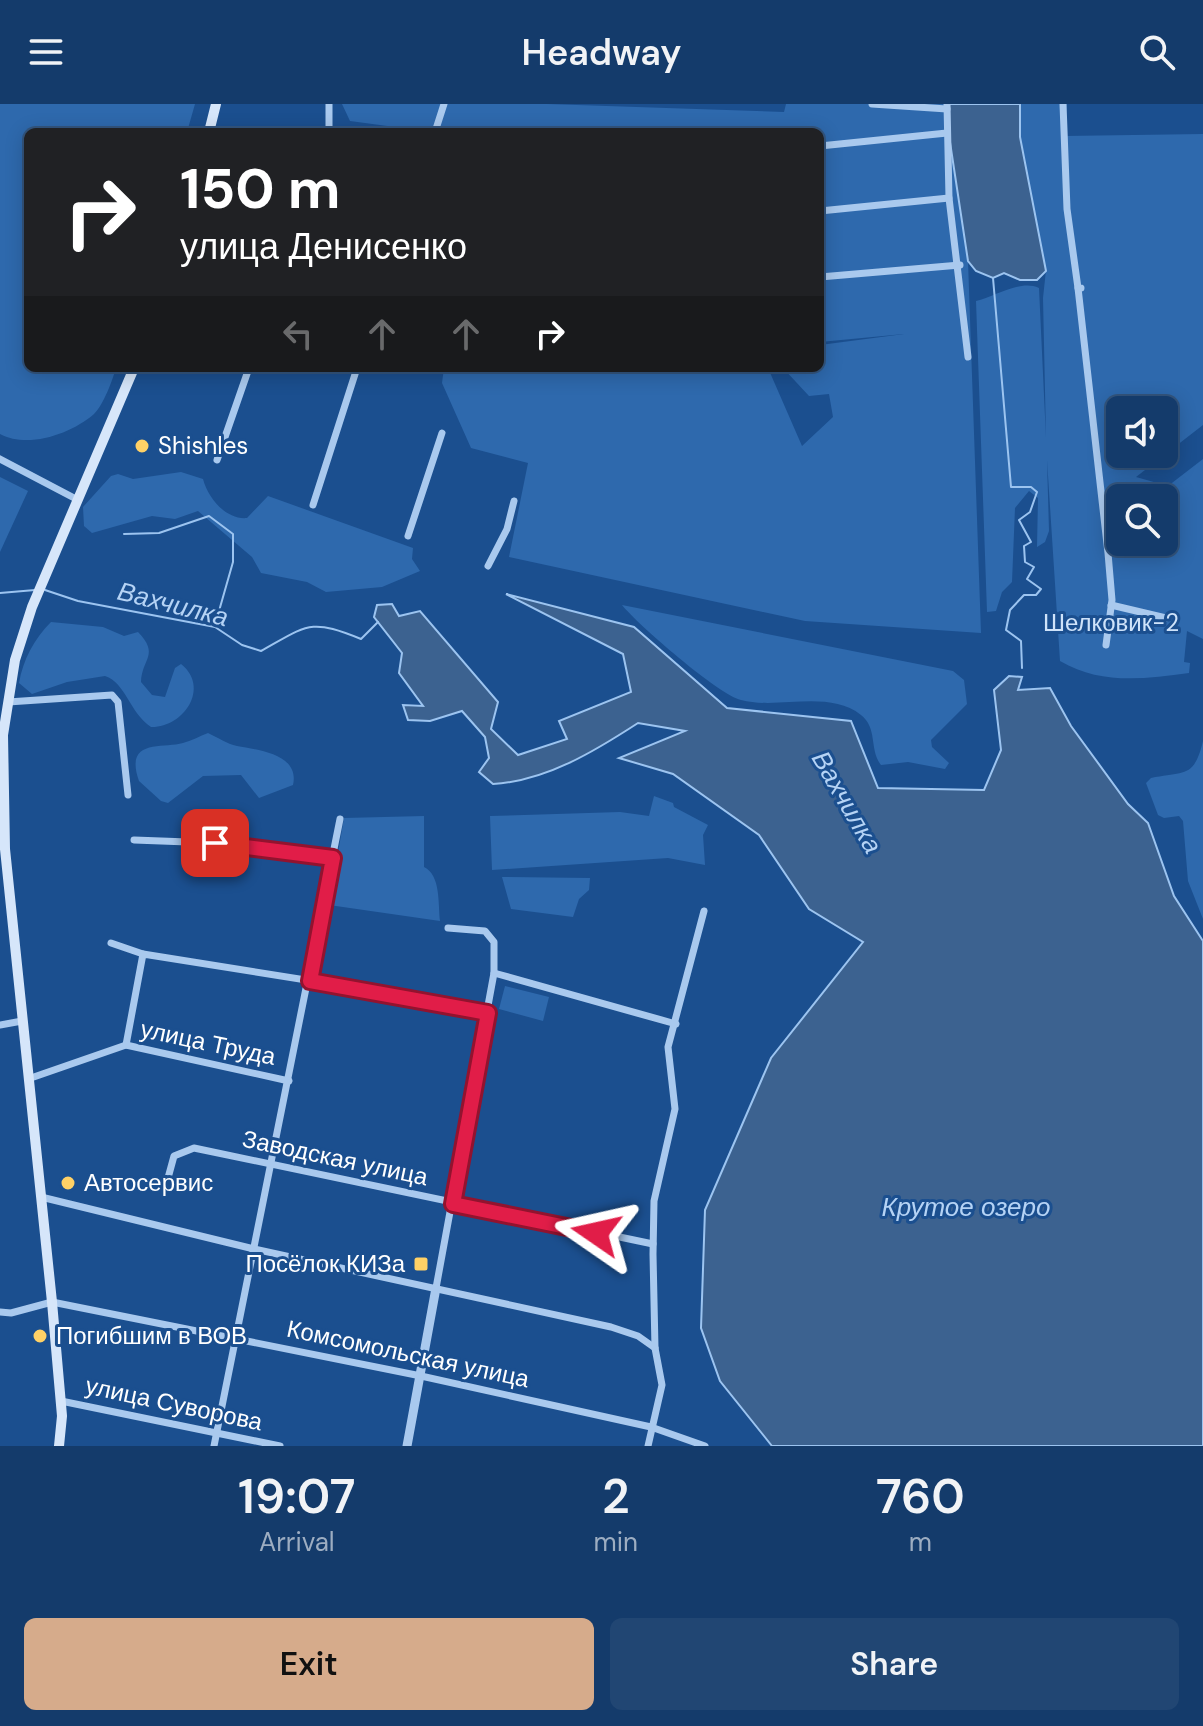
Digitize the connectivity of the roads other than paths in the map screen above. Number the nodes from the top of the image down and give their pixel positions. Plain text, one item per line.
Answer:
1 (216, 104) edge
2 (329, 104) edge
3 (444, 104) edge
4 (872, 104) edge
5 (1063, 104) edge
6 (947, 106) edge
7 (210, 128) edge
8 (329, 128) edge
9 (436, 128) edge
10 (947, 133) junction
11 (824, 146) edge
12 (949, 198) junction
13 (824, 211) edge
14 (960, 265) junction
15 (824, 277) edge
16 (968, 357) dead end
17 (132, 372) edge
18 (248, 372) edge
19 (356, 372) edge
20 (442, 433) dead end
21 (0, 459) edge
22 (217, 460) dead end
23 (78, 500) junction
24 (514, 501) dead end
25 (313, 505) dead end
26 (408, 536) dead end
27 (488, 566) dead end
28 (1111, 605) junction
29 (1166, 618) dead end
30 (1106, 645) dead end
31 (8, 702) junction
32 (128, 795) dead end
33 (340, 819) dead end
34 (134, 840) dead end
35 (333, 858) junction
36 (704, 911) dead end
37 (448, 928) dead end
38 (111, 943) dead end
39 (143, 954) junction
40 (494, 973) junction
41 (310, 981) junction
42 (488, 1013) junction
43 (22, 1021) junction
44 (676, 1024) junction
45 (0, 1025) edge
46 (126, 1045) junction
47 (28, 1079) junction
48 (289, 1081) junction
49 (270, 1165) junction
50 (168, 1178) dead end
51 (41, 1197) junction
52 (453, 1204) junction
53 (653, 1244) junction
54 (254, 1249) junction
55 (436, 1288) junction
56 (52, 1302) junction
57 (0, 1312) edge
58 (234, 1337) junction
59 (655, 1348) junction
60 (421, 1376) junction
61 (61, 1401) junction
62 (651, 1427) junction
63 (217, 1432) junction
64 (59, 1446) edge
65 (214, 1446) edge
66 (280, 1446) edge
67 (407, 1446) edge
68 (648, 1446) edge
69 (705, 1446) edge

1 - 7 main road
2 - 8 street
3 - 9 street
4 - 6 street
5 - 28 street
6 - 10 street
10 - 11 street
10 - 12 street
12 - 13 street
12 - 14 street
14 - 15 street
14 - 16 street
17 - 23 main road
18 - 22 street
19 - 25 street
20 - 26 street
21 - 23 street
23 - 31 main road
24 - 27 street
28 - 29 street
28 - 30 street
31 - 32 street
31 - 43 main road
33 - 35 street
34 - 35 street
35 - 41 street
36 - 44 street
37 - 40 street
38 - 39 street
39 - 41 street
39 - 46 street
40 - 42 street
40 - 44 street
41 - 42 street
41 - 48 street
42 - 52 street
43 - 45 street
43 - 47 main road
44 - 53 street
46 - 47 street, улица Труда
46 - 48 street, улица Труда
47 - 51 main road
48 - 49 street
49 - 50 street, Заводская улица
49 - 52 street, Заводская улица
49 - 54 street
51 - 54 street
51 - 56 main road
52 - 53 street, Заводская улица
52 - 55 street
53 - 59 street
54 - 55 street
54 - 58 street
55 - 59 street
55 - 60 street
56 - 57 street
56 - 58 street, Комсомольская улица
56 - 61 main road
58 - 60 street, Комсомольская улица
58 - 63 street
59 - 62 street
60 - 62 street, Комсомольская улица
60 - 67 street
61 - 63 street, улица Суворова
61 - 64 main road
62 - 68 street
62 - 69 street, Комсомольская улица
63 - 65 street
63 - 66 street, улица Суворова

